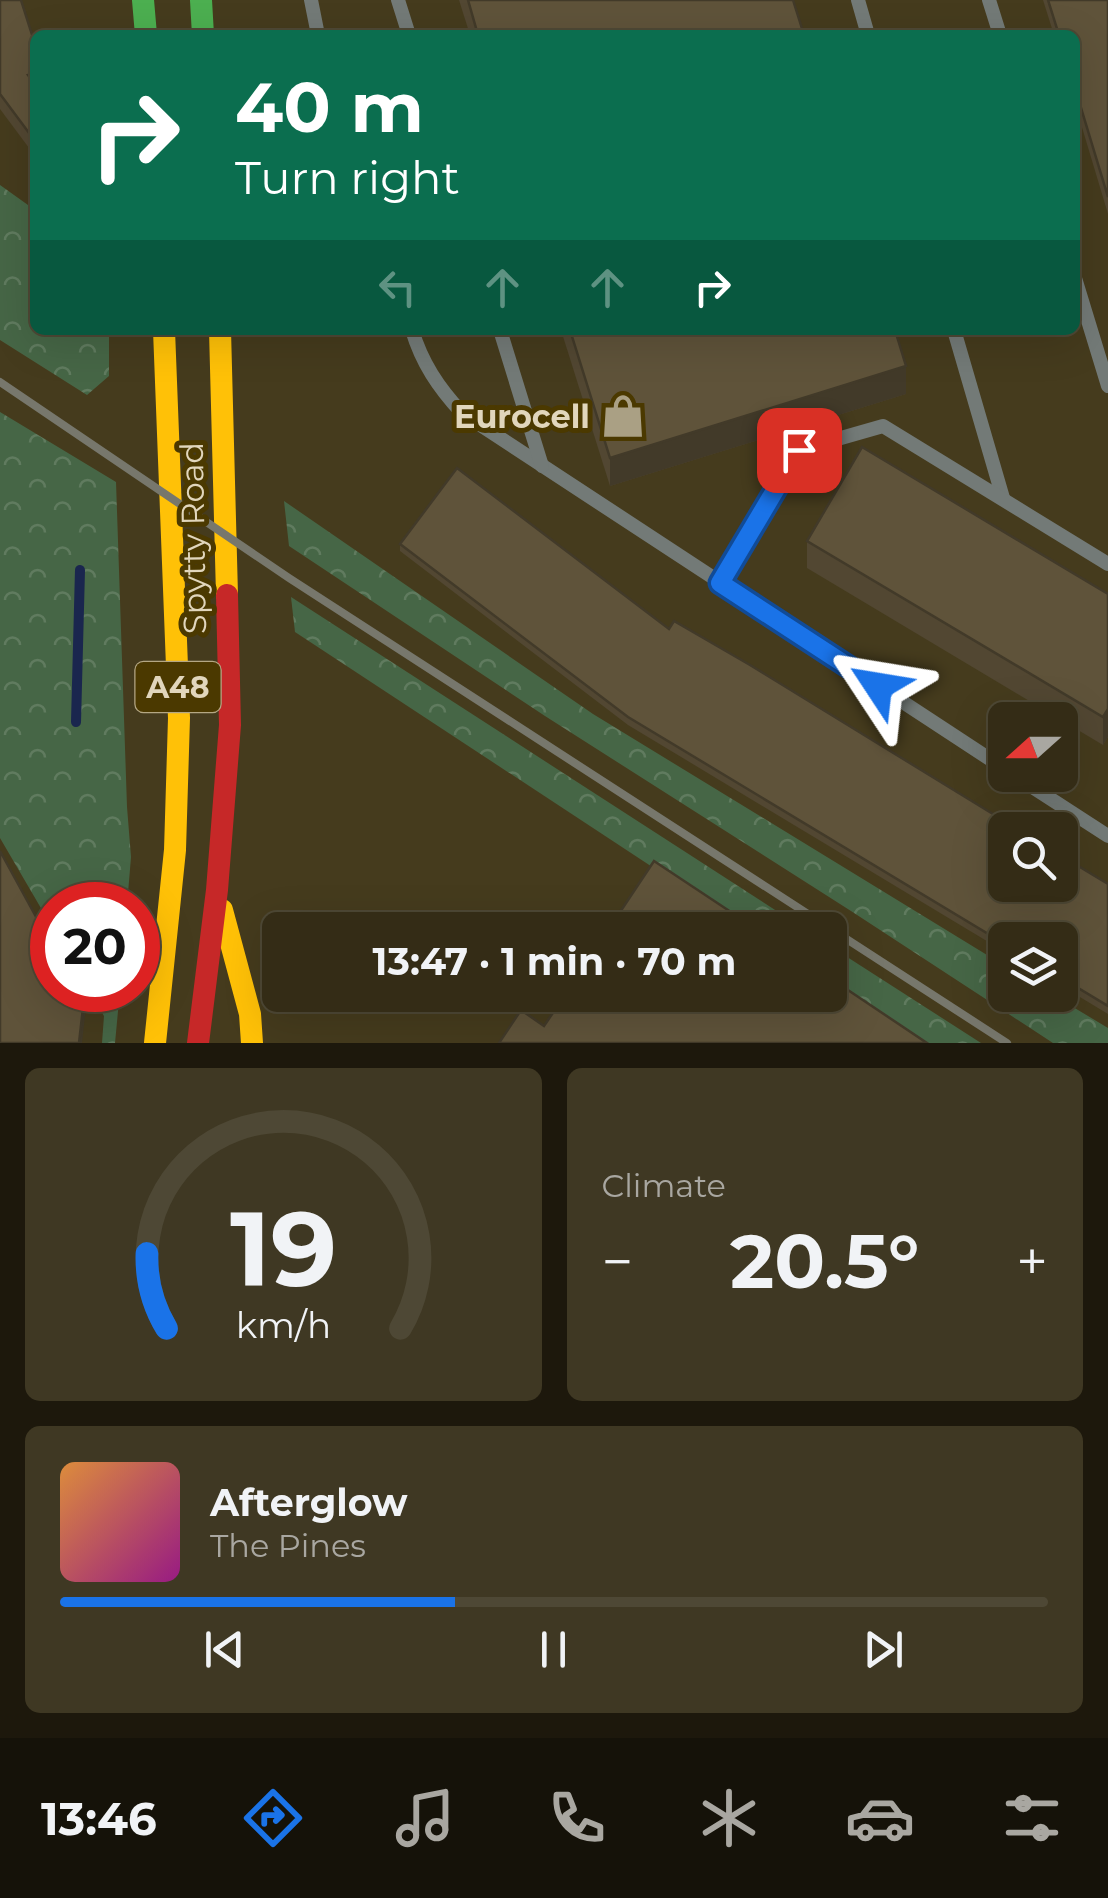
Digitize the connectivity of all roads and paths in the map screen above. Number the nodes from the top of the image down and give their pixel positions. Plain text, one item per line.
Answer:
1 (143, 0) edge
2 (201, 0) edge
3 (311, 0) edge
4 (398, 0) edge
5 (858, 0) edge
6 (990, 0) edge
7 (146, 30) edge
8 (203, 30) edge
9 (317, 30) edge
10 (407, 30) edge
11 (867, 30) edge
12 (999, 30) edge
13 (1080, 294) edge
14 (164, 335) edge
15 (220, 335) edge
16 (413, 335) edge
17 (502, 335) edge
18 (955, 335) edge
19 (1108, 386) edge
20 (542, 466) junction
21 (1004, 498) junction
22 (1108, 564) edge
23 (720, 583) junction
24 (988, 758) edge
25 (1040, 792) edge
26 (1108, 836) edge
27 (217, 890) junction
28 (155, 1043) edge
29 (198, 1043) edge
30 (252, 1043) edge

1 - 7 main road
2 - 8 main road
3 - 9 lane
4 - 10 lane
5 - 11 lane
6 - 12 lane
13 - 19 lane
14 - 28 main road, Spytty Road / A48
15 - 27 main road, Spytty Road / A48
16 - 20 lane
17 - 20 lane
18 - 21 lane
20 - 23 lane
21 - 22 lane
21 - 23 lane
23 - 24 lane
25 - 26 lane
27 - 29 main road, Spytty Road / A48
27 - 30 main road

